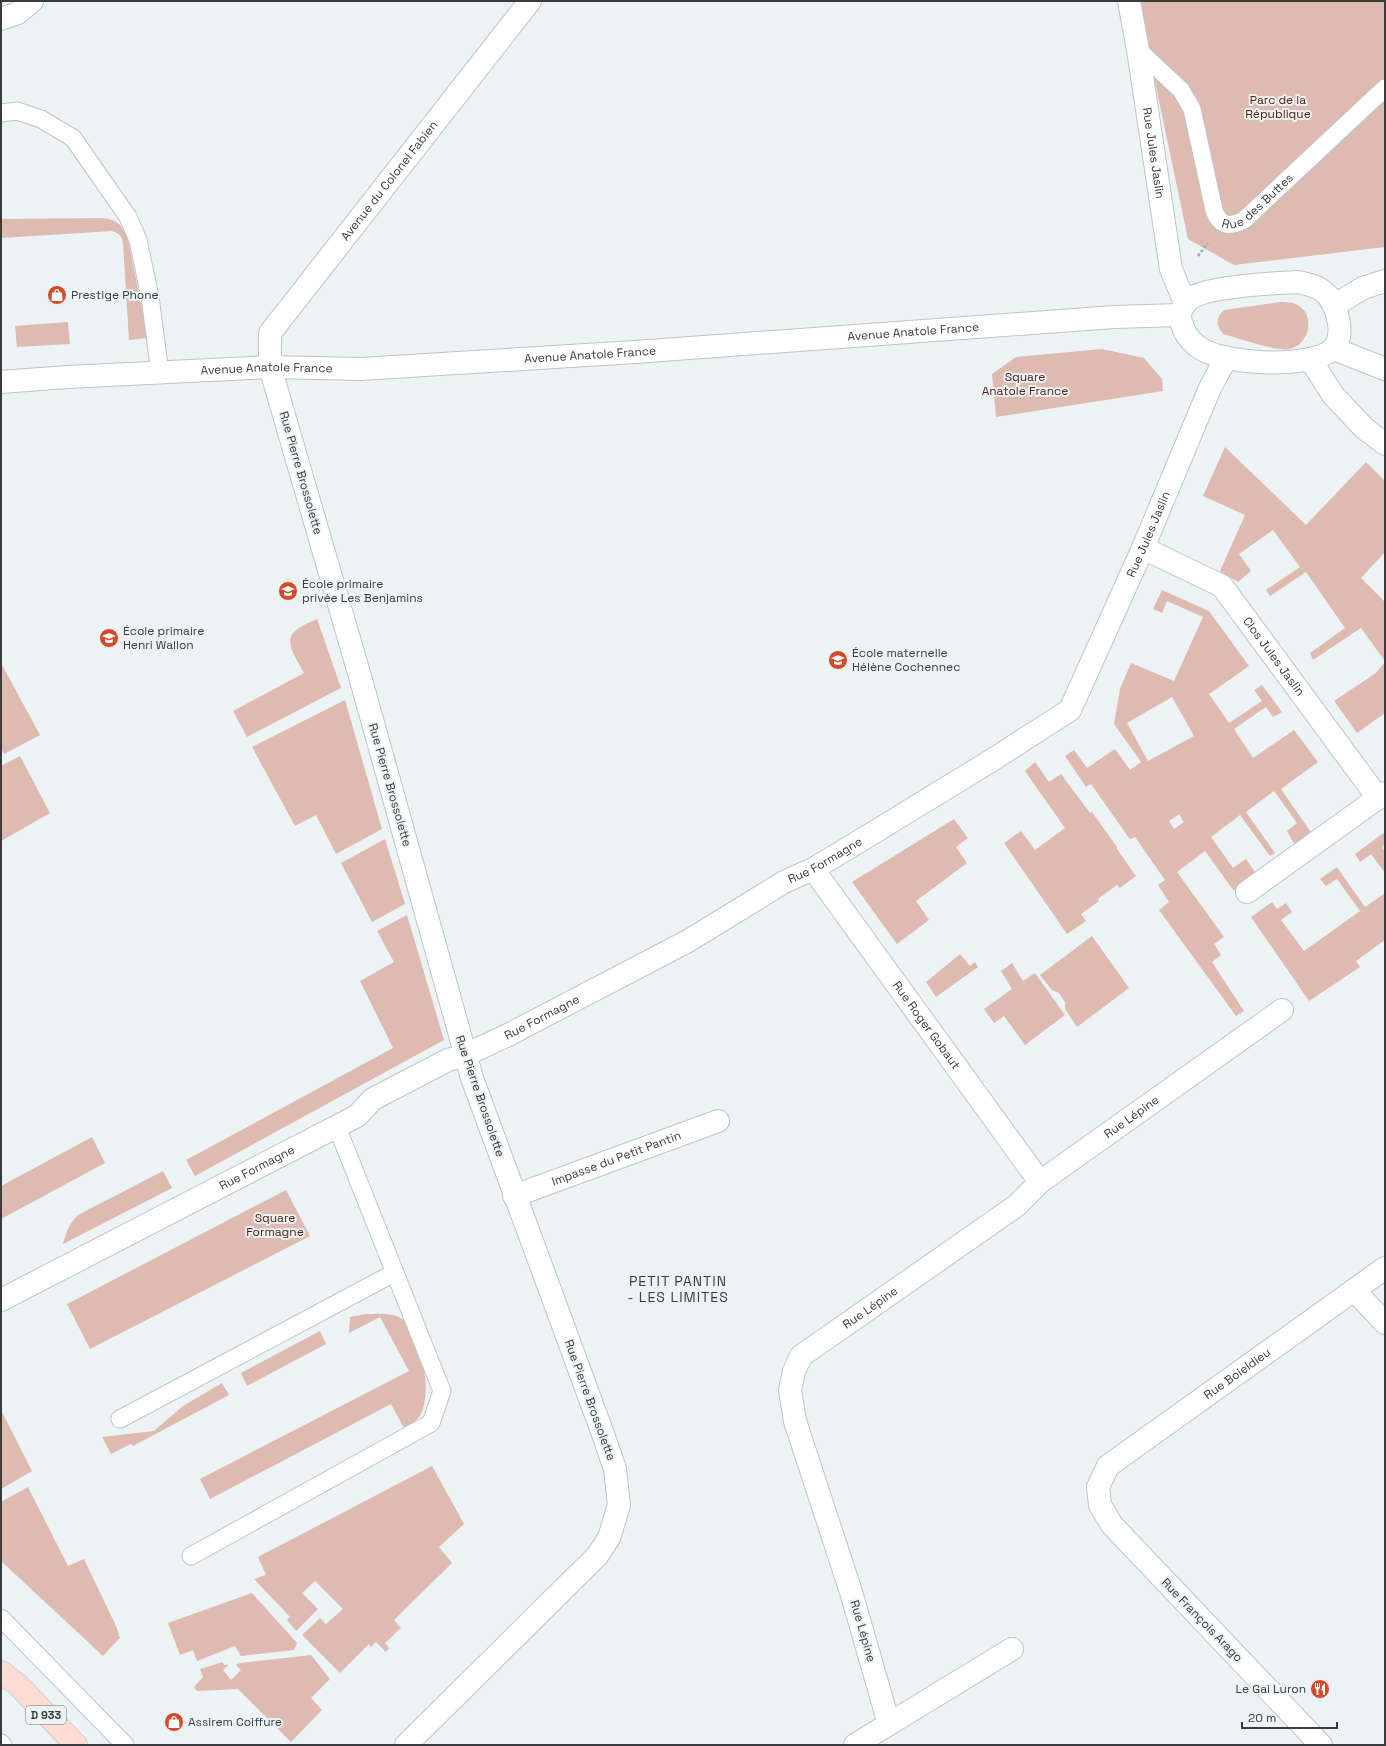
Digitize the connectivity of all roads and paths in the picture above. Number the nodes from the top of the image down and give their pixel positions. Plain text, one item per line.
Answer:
1 (32, 1) edge
2 (530, 1) edge
3 (1129, 1) edge
4 (1, 19) edge
5 (1138, 50) junction
6 (1385, 88) edge
7 (1, 112) edge
8 (1385, 281) edge
9 (1335, 305) junction
10 (1182, 309) junction
11 (1334, 349) junction
12 (1226, 358) junction
13 (1310, 359) junction
14 (270, 367) junction
15 (1385, 370) edge
16 (160, 373) junction
17 (1, 382) edge
18 (1385, 444) edge
19 (1143, 548) junction
20 (1070, 710) joint
21 (1381, 795) edge
22 (813, 869) junction
23 (1247, 892) dead end
24 (1282, 1010) dead end
25 (465, 1055) junction
26 (718, 1121) dead end
27 (337, 1127) junction
28 (1040, 1182) junction
29 (514, 1196) junction
30 (1385, 1268) edge
31 (394, 1272) junction
32 (1354, 1290) junction
33 (1, 1300) edge
34 (1385, 1323) edge
35 (120, 1419) dead end
36 (1098, 1487) joint
37 (191, 1556) dead end
38 (1, 1618) edge
39 (1012, 1649) dead end
40 (1, 1663) edge
41 (9, 1678) edge
42 (889, 1724) junction
43 (1, 1743) edge
44 (1314, 1743) edge
45 (3, 1745) edge
46 (76, 1745) edge
47 (125, 1745) edge
48 (406, 1745) edge
49 (855, 1745) edge

1 - 4 street
2 - 14 street, Avenue du Colonel Fabien
3 - 5 street, Rue Jules Jaslin
5 - 6 lane, Rue des Buttes
5 - 10 street, Rue Jules Jaslin
7 - 16 lane
8 - 9 street
9 - 10 street
9 - 11 street
10 - 12 street, Rue Jules Jaslin
10 - 14 street, Avenue Anatole France
11 - 13 street, Rue Jules Jaslin
11 - 15 street
12 - 13 street, Rue Jules Jaslin
12 - 19 street, Rue Jules Jaslin
13 - 18 street
14 - 16 street, Avenue Anatole France
14 - 25 street, Rue Pierre Brossolette
16 - 17 street, Avenue Anatole France
19 - 20 street, Rue Jules Jaslin
19 - 21 street, Clos Jules Jaslin
20 - 22 street, Rue Formagne
21 - 23 street, Clos Jules Jaslin
22 - 25 street, Rue Formagne
22 - 28 street, Rue Roger Gobaut
24 - 28 street, Rue Lépine
25 - 27 street, Rue Formagne
25 - 29 street, Rue Pierre Brossolette
26 - 29 street, Impasse du Petit Pantin
27 - 31 lane
27 - 33 street, Rue Formagne
28 - 42 street, Rue Lépine
29 - 48 street, Rue Pierre Brossolette
30 - 32 street, Rue Boieldieu
31 - 35 lane
31 - 37 lane
32 - 34 street
32 - 36 street, Rue Boieldieu
36 - 44 street, Rue François Arago
38 - 47 lane
39 - 42 street
40 - 41 main road, D 933
41 - 46 main road, D 933
42 - 49 street
43 - 45 lane

